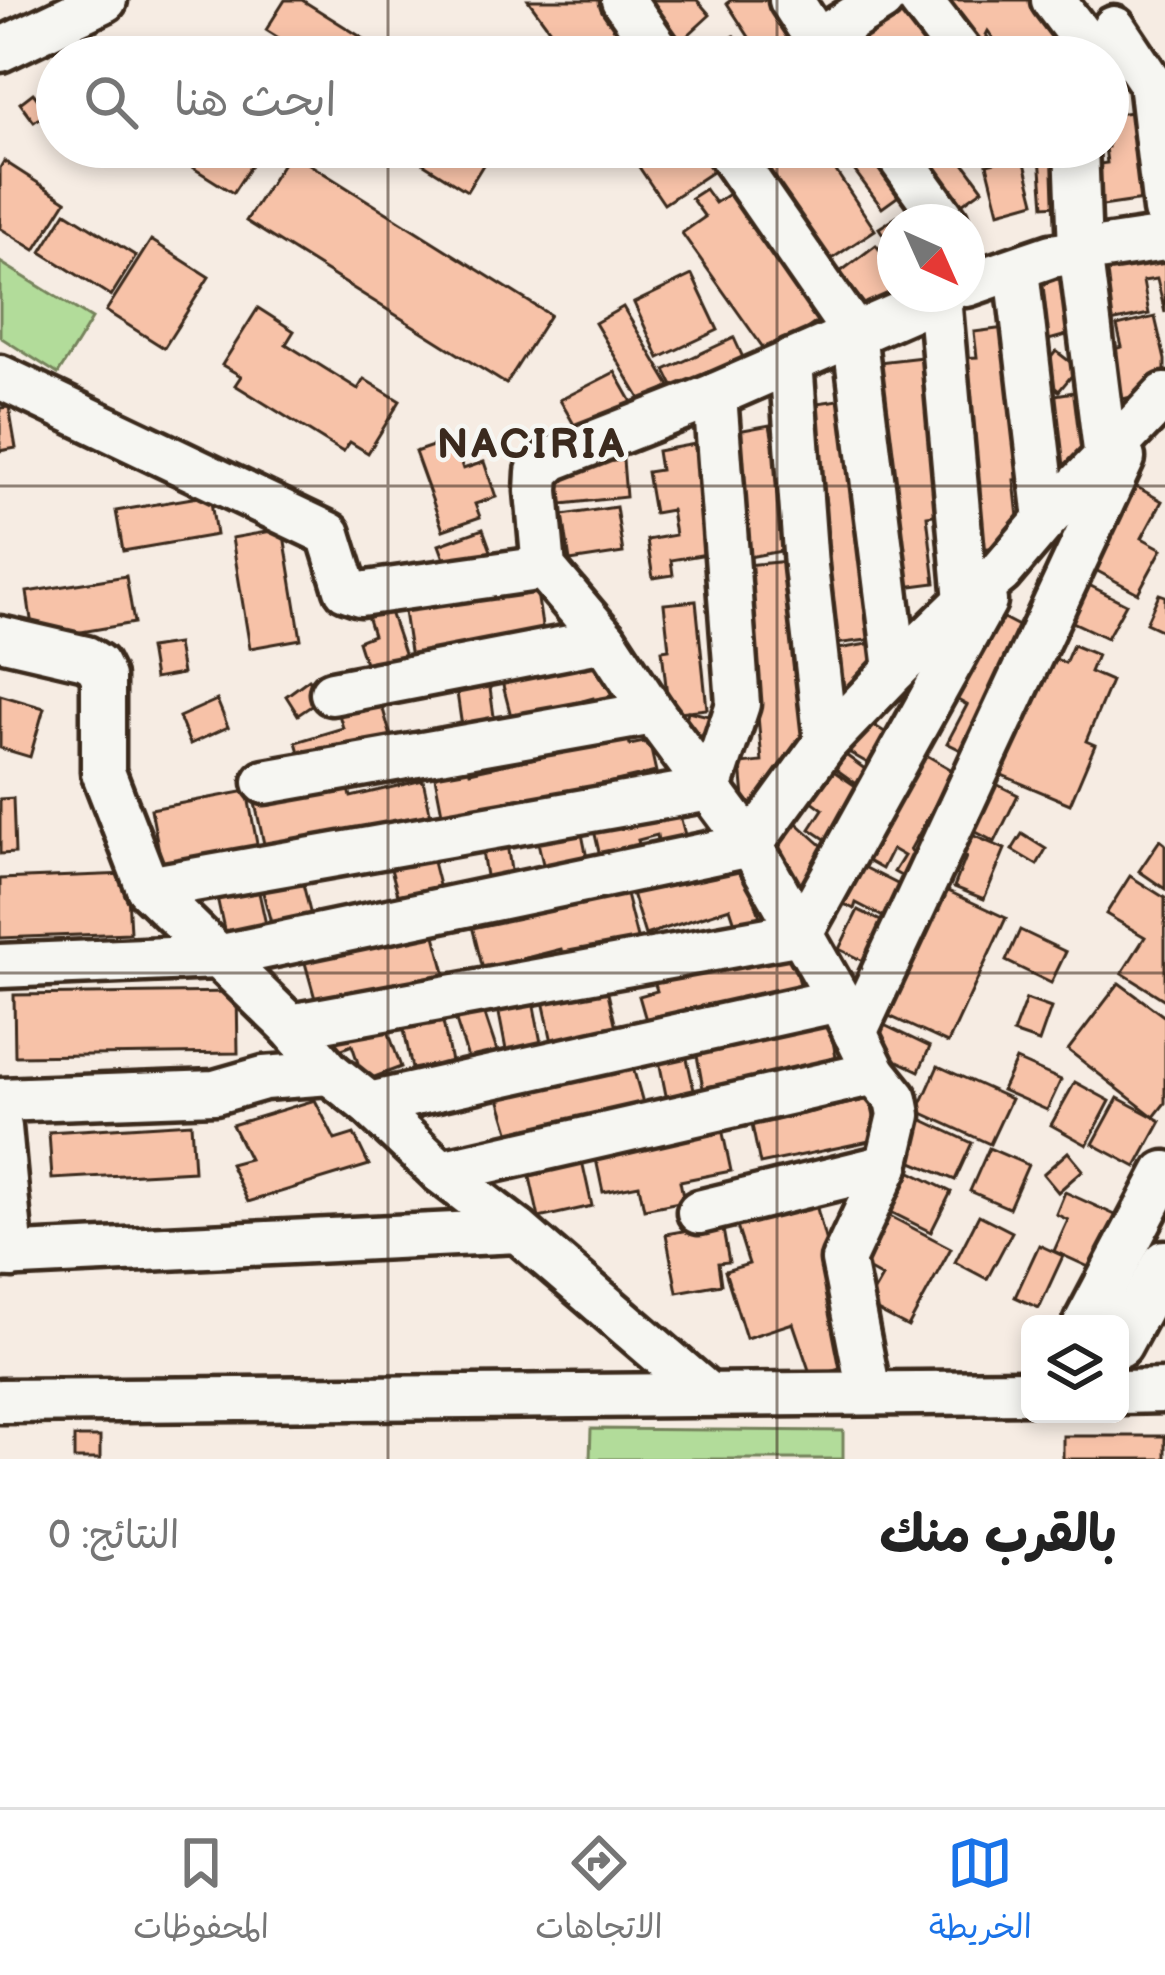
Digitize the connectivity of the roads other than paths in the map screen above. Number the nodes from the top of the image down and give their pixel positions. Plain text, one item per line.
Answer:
1 (105, 0) edge
2 (623, 0) edge
3 (791, 0) edge
4 (882, 0) edge
5 (920, 0) edge
6 (1053, 0) edge
7 (648, 36) edge
8 (815, 36) edge
9 (839, 36) edge
10 (948, 36) edge
11 (1110, 36) edge
12 (0, 50) edge
13 (1129, 54) edge
14 (1158, 81) edge
15 (740, 168) edge
16 (907, 168) edge
17 (1077, 168) edge
18 (933, 204) edge
19 (1165, 210) edge
20 (1165, 239) edge
21 (1080, 250) junction
22 (985, 275) edge
23 (899, 312) edge
24 (970, 312) edge
25 (980, 312) edge
26 (854, 333) junction
27 (791, 361) junction
28 (0, 377) edge
29 (715, 395) junction
30 (1151, 411) edge
31 (1106, 458) junction
32 (1046, 519) junction
33 (544, 568) junction
34 (1001, 572) junction
35 (966, 601) junction
36 (0, 638) edge
37 (605, 640) junction
38 (896, 669) junction
39 (332, 693) dead end
40 (653, 712) junction
41 (826, 742) junction
42 (266, 782) dead end
43 (710, 789) junction
44 (751, 845) junction
45 (148, 888) junction
46 (801, 933) junction
47 (217, 957) junction
48 (0, 967) edge
49 (847, 1017) junction
50 (290, 1026) junction
51 (330, 1073) junction
52 (875, 1073) junction
53 (0, 1100) edge
54 (369, 1104) junction
55 (0, 1127) edge
56 (886, 1166) junction
57 (441, 1172) junction
58 (1165, 1173) edge
59 (699, 1212) dead end
60 (518, 1231) junction
61 (6, 1256) edge
62 (1165, 1262) edge
63 (1090, 1315) edge
64 (1129, 1328) edge
65 (1165, 1391) edge
66 (869, 1392) junction
67 (1021, 1392) edge
68 (1129, 1392) edge
69 (706, 1393) junction
70 (0, 1401) edge

1 - 12 street
2 - 7 street
3 - 8 street
4 - 9 street
5 - 10 street
6 - 11 street
13 - 14 street
14 - 19 street
15 - 26 street
16 - 18 street
17 - 21 street
20 - 21 street
21 - 22 street
21 - 31 street
23 - 26 street
24 - 35 street
25 - 32 street
26 - 27 street
26 - 38 street
27 - 29 street
27 - 41 street
28 - 33 street
29 - 33 street
29 - 43 street
30 - 31 street
30 - 49 street
31 - 32 street
32 - 34 street
33 - 37 street
34 - 35 street
34 - 46 street
35 - 38 street
36 - 45 street
37 - 39 street
37 - 40 street
38 - 41 street
40 - 42 street
40 - 43 street
41 - 44 street
43 - 44 street
43 - 45 street
44 - 46 street
44 - 47 street
45 - 47 street
46 - 49 street
46 - 50 street
47 - 48 street
47 - 50 street
49 - 52 street
49 - 54 street
50 - 51 street
51 - 53 street
51 - 54 street
52 - 56 street
52 - 57 street
54 - 57 street
55 - 61 street
56 - 59 street
56 - 66 street
57 - 60 street
58 - 63 street
60 - 61 street
60 - 69 street
62 - 64 street
65 - 68 street
66 - 67 street
66 - 69 street
69 - 70 street

